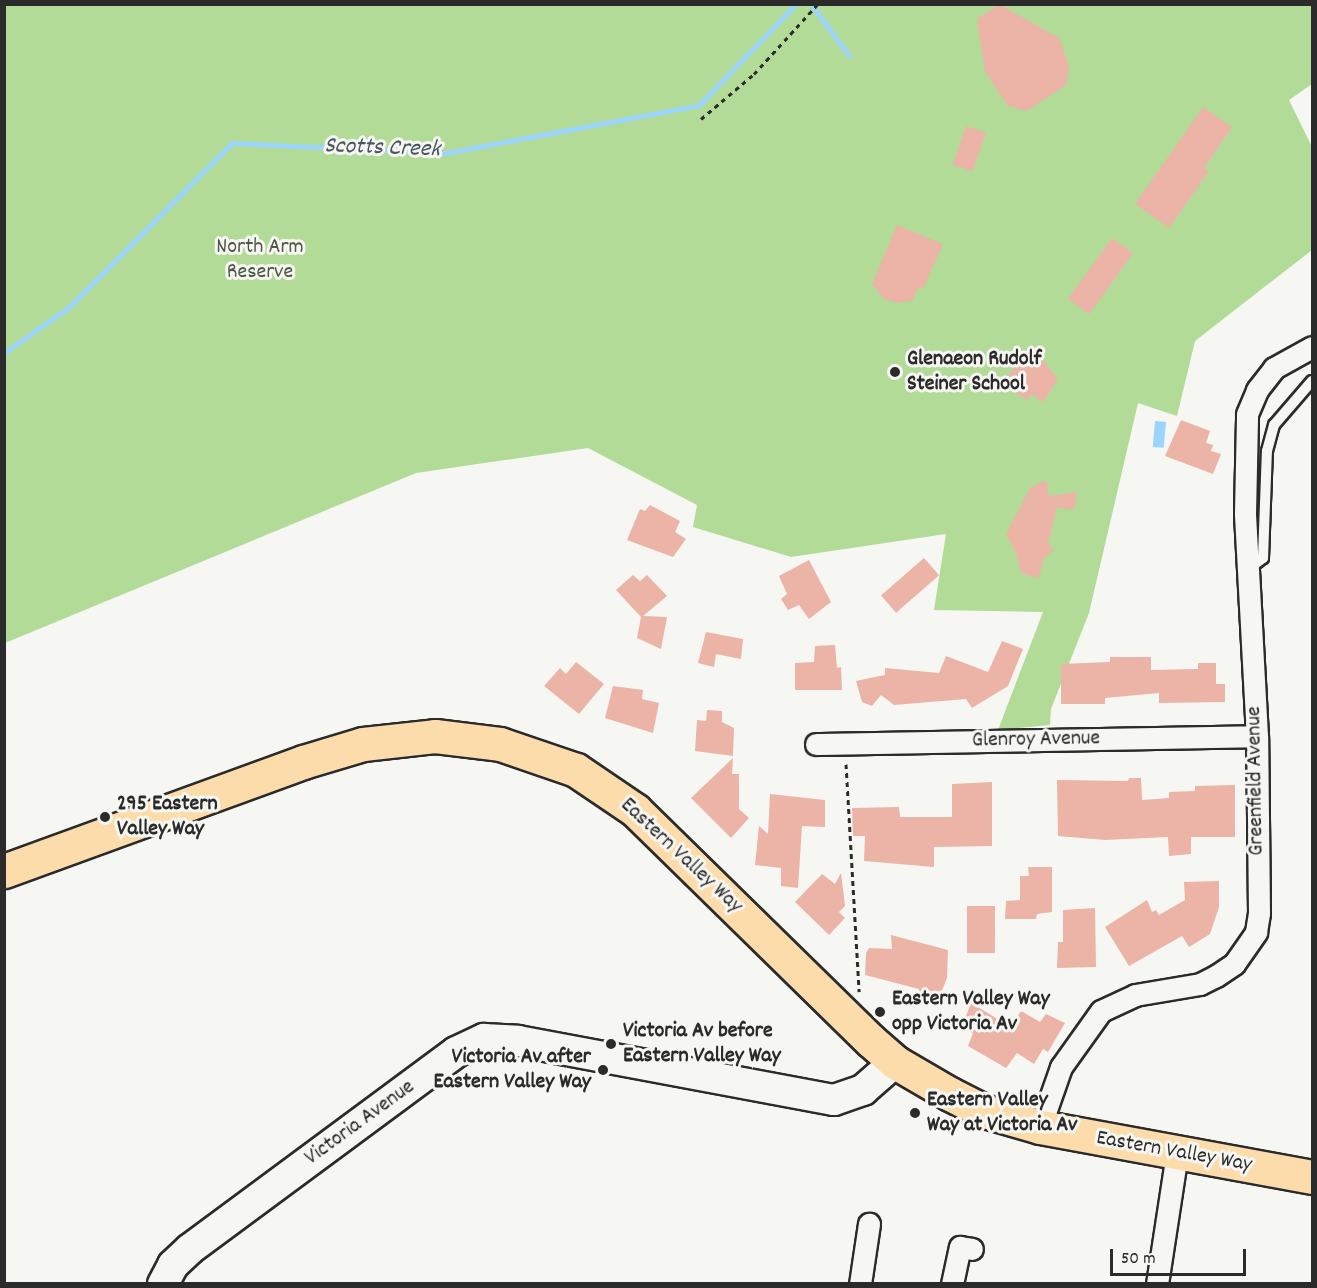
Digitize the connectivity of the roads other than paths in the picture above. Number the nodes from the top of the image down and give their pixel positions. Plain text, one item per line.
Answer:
1 (1312, 346) edge
2 (1312, 381) edge
3 (1247, 570) junction
4 (1257, 736) junction
5 (816, 744) dead end
6 (4, 871) edge
7 (895, 1062) junction
8 (1040, 1127) junction
9 (1177, 1154) junction
10 (1312, 1177) edge
11 (869, 1224) dead end
12 (972, 1249) dead end
13 (164, 1284) edge
14 (860, 1284) edge
15 (952, 1284) edge
16 (1157, 1284) edge

1 - 3 street, Greenfield Avenue
2 - 3 lane
3 - 4 street, Greenfield Avenue
4 - 5 street, Glenroy Avenue
4 - 8 street, Greenfield Avenue
6 - 7 main road, Eastern Valley Way
7 - 8 main road, Eastern Valley Way
7 - 13 street, Victoria Avenue
8 - 9 main road, Eastern Valley Way
9 - 10 main road, Eastern Valley Way
9 - 16 street
11 - 14 street
12 - 15 street

